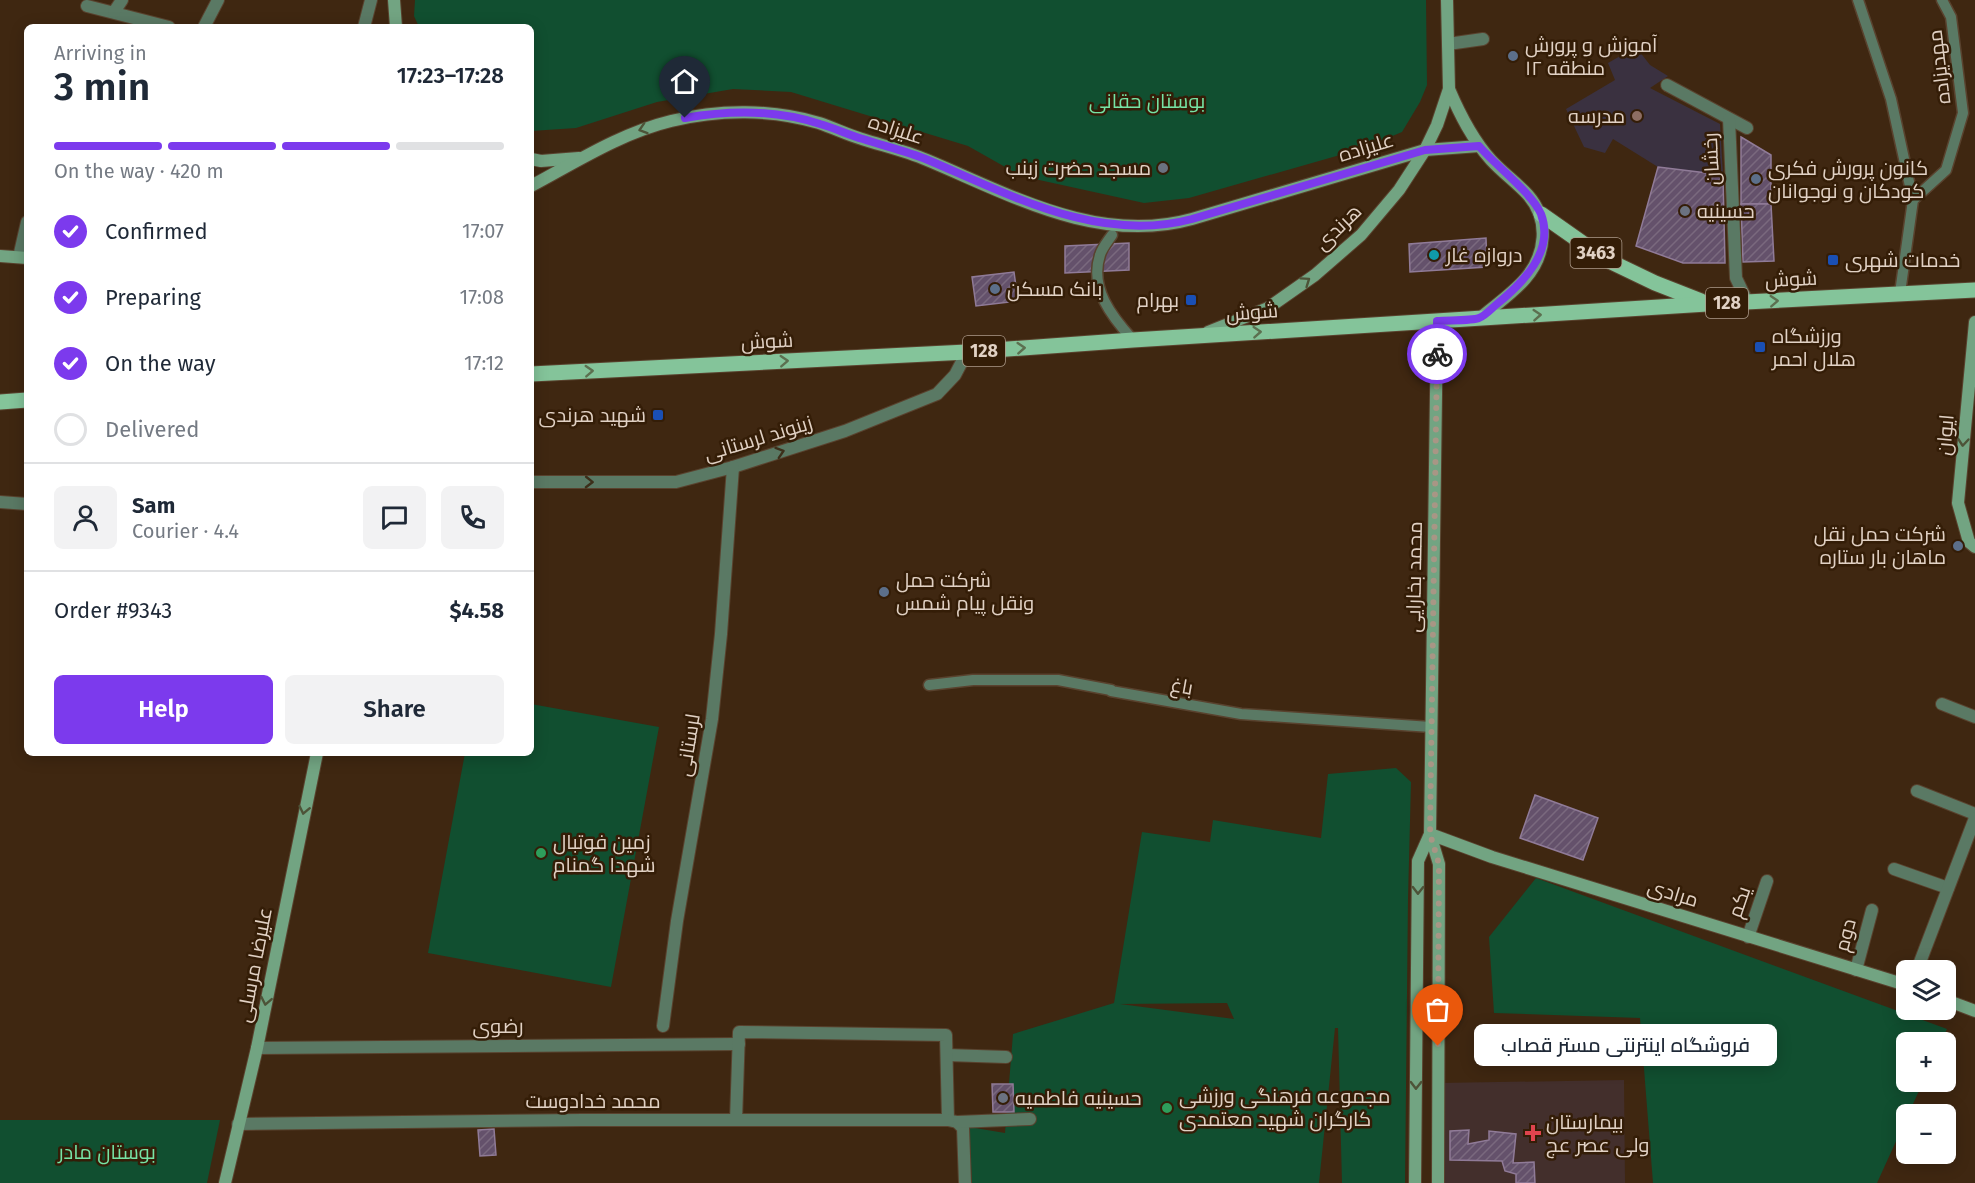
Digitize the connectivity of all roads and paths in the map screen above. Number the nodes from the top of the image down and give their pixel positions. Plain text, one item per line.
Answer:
1 (122, 0) edge
2 (218, 0) edge
3 (394, 0) edge
4 (1447, 0) edge
5 (1858, 0) edge
6 (1942, 0) edge
7 (366, 2) edge
8 (87, 6) dead end
9 (114, 12) junction
10 (158, 24) edge
11 (206, 24) edge
12 (364, 24) edge
13 (396, 24) edge
14 (1483, 39) dead end
15 (1448, 44) junction
16 (1667, 85) dead end
17 (1449, 89) junction
18 (1729, 119) junction
19 (1747, 128) dead end
20 (1479, 146) junction
21 (1425, 150) junction
22 (584, 158) junction
23 (534, 160) edge
24 (534, 184) edge
25 (1913, 200) junction
26 (1541, 214) junction
27 (1112, 235) dead end
28 (0, 256) edge
29 (23, 257) edge
30 (1975, 290) edge
31 (1900, 293) junction
32 (1748, 303) junction
33 (1707, 304) junction
34 (1479, 318) junction
35 (1437, 321) junction
36 (1975, 322) edge
37 (1198, 336) junction
38 (1133, 340) junction
39 (967, 352) junction
40 (534, 373) edge
41 (24, 400) edge
42 (0, 402) edge
43 (733, 467) junction
44 (534, 482) edge
45 (0, 502) edge
46 (24, 504) edge
47 (1975, 547) edge
48 (929, 685) dead end
49 (1942, 704) dead end
50 (1975, 717) edge
51 (1431, 727) junction
52 (316, 756) edge
53 (1917, 791) dead end
54 (1975, 816) edge
55 (1430, 834) junction
56 (1894, 869) dead end
57 (1767, 881) dead end
58 (1948, 888) junction
59 (1872, 910) dead end
60 (1748, 937) junction
61 (1921, 960) edge
62 (1856, 970) junction
63 (1896, 983) edge
64 (1956, 1004) edge
65 (1975, 1011) edge
66 (663, 1026) dead end
67 (739, 1044) junction
68 (257, 1048) junction
69 (947, 1055) junction
70 (1006, 1057) dead end
71 (1030, 1119) dead end
72 (736, 1120) junction
73 (953, 1121) junction
74 (238, 1124) junction
75 (225, 1183) edge
76 (965, 1183) edge
77 (1415, 1183) edge
78 (1438, 1183) edge

1 - 9 street
2 - 11 street
3 - 13 street
4 - 15 street, هرندی / 3463
5 - 25 lane
6 - 25 lane, مهدیزاده
7 - 12 street
8 - 9 street
9 - 10 street
14 - 15 street
15 - 17 street, هرندی / 3463
16 - 18 street
17 - 20 street, هرندی / 3463
17 - 21 street, هرندی / 3463
18 - 19 street
18 - 32 street, رخشان
20 - 21 street, علیزاده
20 - 26 street, هرندی / 3463
21 -> 22 street, علیزاده
37 -> 21 street, هرندی / 3463
22 - 23 street
22 - 24 street, علیزاده
25 - 31 lane
26 - 33 main road, 3463
26 - 34 street, 3463
27 - 38 lane
28 - 29 street
30 - 31 main road, شوش / 128
32 -> 31 main road, شوش / 128
32 - 33 main road, شوش / 128
34 -> 33 main road, شوش / 128
34 - 35 main road, شوش / 128
37 -> 35 main road, شوش / 128
35 - 51 street, محمد بخارایی
36 -> 47 street, ایوان
37 - 38 main road, شوش / 128
39 -> 38 main road, شوش / 128
40 -> 39 main road, شوش / 128
43 -> 39 street, زینوند لرستانی
41 - 42 main road
44 -> 43 street, زینوند لرستانی
43 - 66 street, لرستانی
45 - 46 street
48 - 51 lane, باغ
49 - 50 street
51 - 55 street, محمد بخارایی
52 -> 68 street, علیرضا مرسلی
53 - 54 street
54 - 58 street
55 - 60 street, مرادی
55 -> 77 street, محمد بخارایی
55 - 78 street, محمد بخارایی
56 - 58 street
57 - 60 street, یکم
58 - 61 street
59 - 62 street, دوم
60 - 62 street, مرادی
62 - 63 street, مرادی
64 - 65 street
67 - 68 street, رضوی
67 - 69 street
67 - 72 street
68 - 74 street, علیرضا مرسلی
69 - 70 street
69 - 73 street
71 - 73 street, محمد خدادوست
72 - 73 street, محمد خدادوست
72 - 74 street, محمد خدادوست
73 - 76 street
74 - 75 street, علیرضا مرسلی

